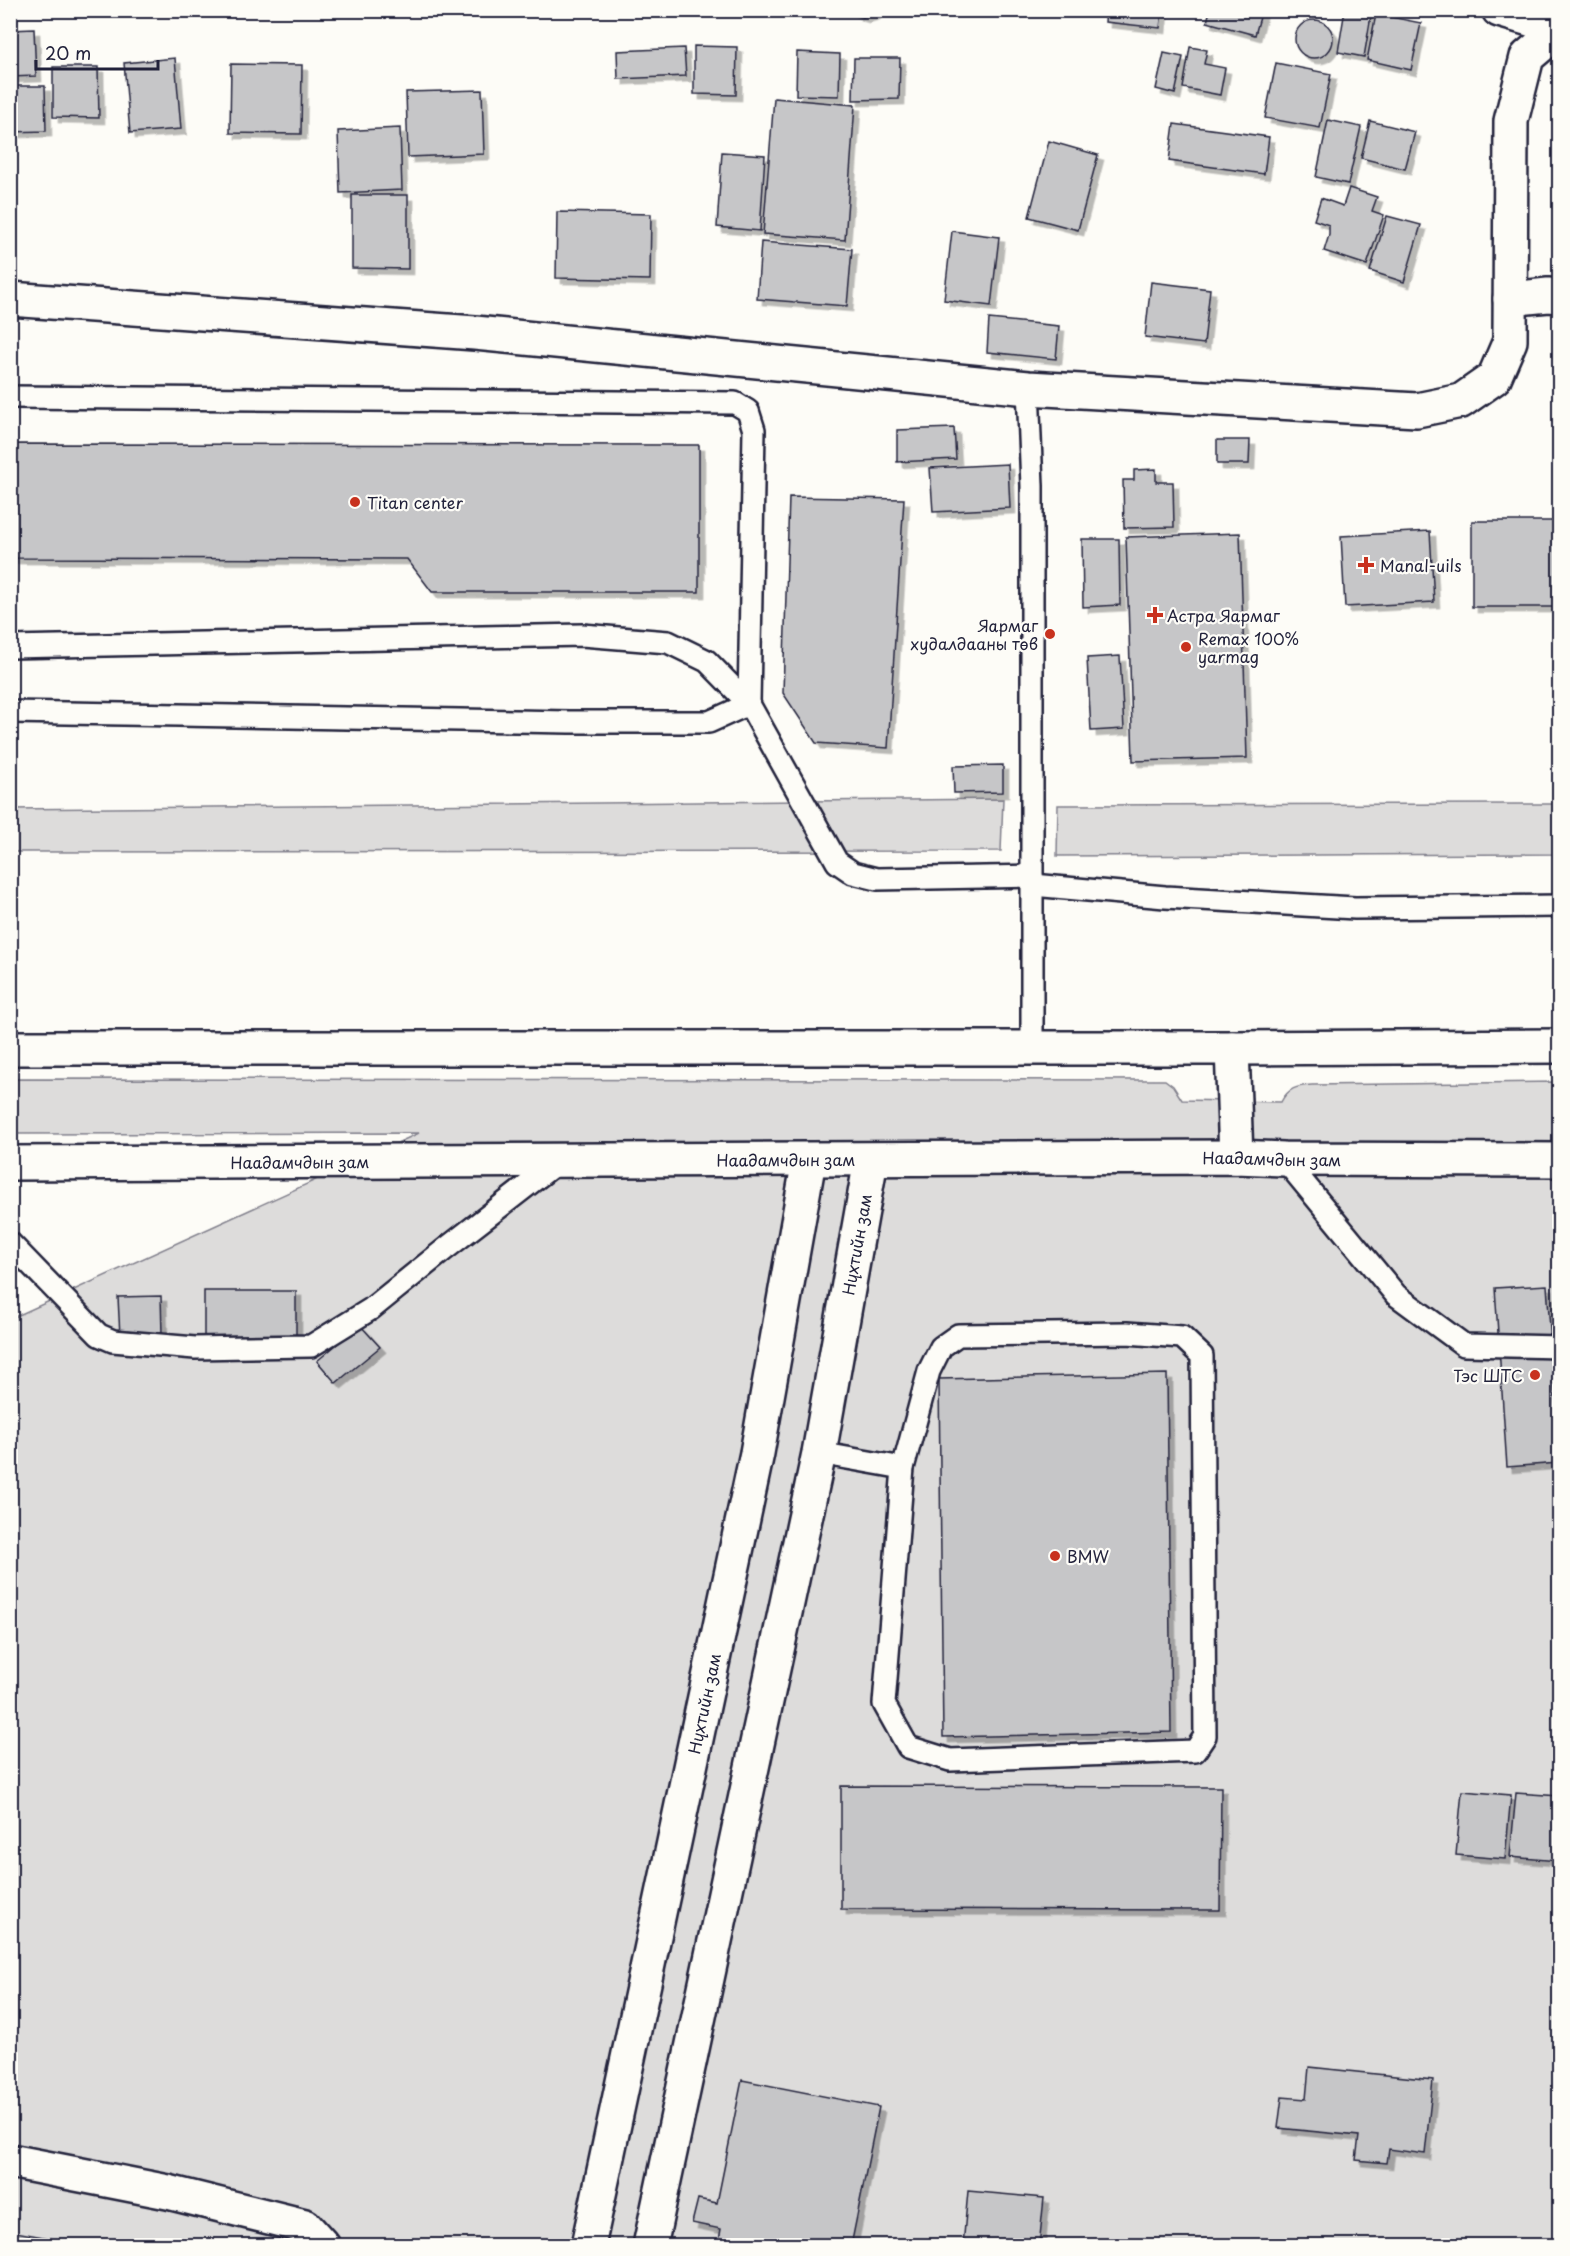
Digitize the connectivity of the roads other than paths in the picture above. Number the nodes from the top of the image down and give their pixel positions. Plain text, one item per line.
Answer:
1 (1499, 10) edge
2 (1560, 28) edge
3 (1560, 296) edge
4 (10, 299) edge
5 (1510, 299) junction
6 (1028, 388) junction
7 (10, 397) edge
8 (10, 647) edge
9 (749, 704) junction
10 (10, 712) edge
11 (1032, 881) junction
12 (1560, 906) edge
13 (1560, 1046) edge
14 (10, 1048) edge
15 (1032, 1048) junction
16 (1232, 1048) junction
17 (1236, 1157) junction
18 (1284, 1159) junction
19 (809, 1160) junction
20 (871, 1160) junction
21 (1560, 1160) edge
22 (559, 1161) junction
23 (10, 1164) edge
24 (10, 1244) edge
25 (1560, 1347) edge
26 (819, 1453) junction
27 (903, 1468) junction
28 (10, 2161) edge
29 (323, 2246) edge
30 (588, 2246) edge
31 (650, 2246) edge

1 - 2 main road
2 - 5 main road
3 - 5 main road
4 - 6 main road
5 - 6 main road
6 - 11 lane
7 - 9 lane
8 - 9 lane
9 - 10 lane
9 - 11 lane
11 - 12 lane
11 - 15 lane
13 - 16 main road
14 - 15 main road
15 - 16 main road
16 - 17 main road
17 - 18 main road, Наадамчдын зам
17 - 20 main road, Наадамчдын зам
18 - 21 main road, Наадамчдын зам
18 - 25 lane
19 - 20 main road, Наадамчдын зам
19 - 22 main road, Наадамчдын зам
19 - 30 main road, Нүхтийн зам
20 - 26 main road, Нүхтийн зам
22 - 23 main road, Наадамчдын зам
22 - 24 lane
26 - 27 lane
26 - 31 main road, Нүхтийн зам
27 - 27 lane
28 - 29 main road

